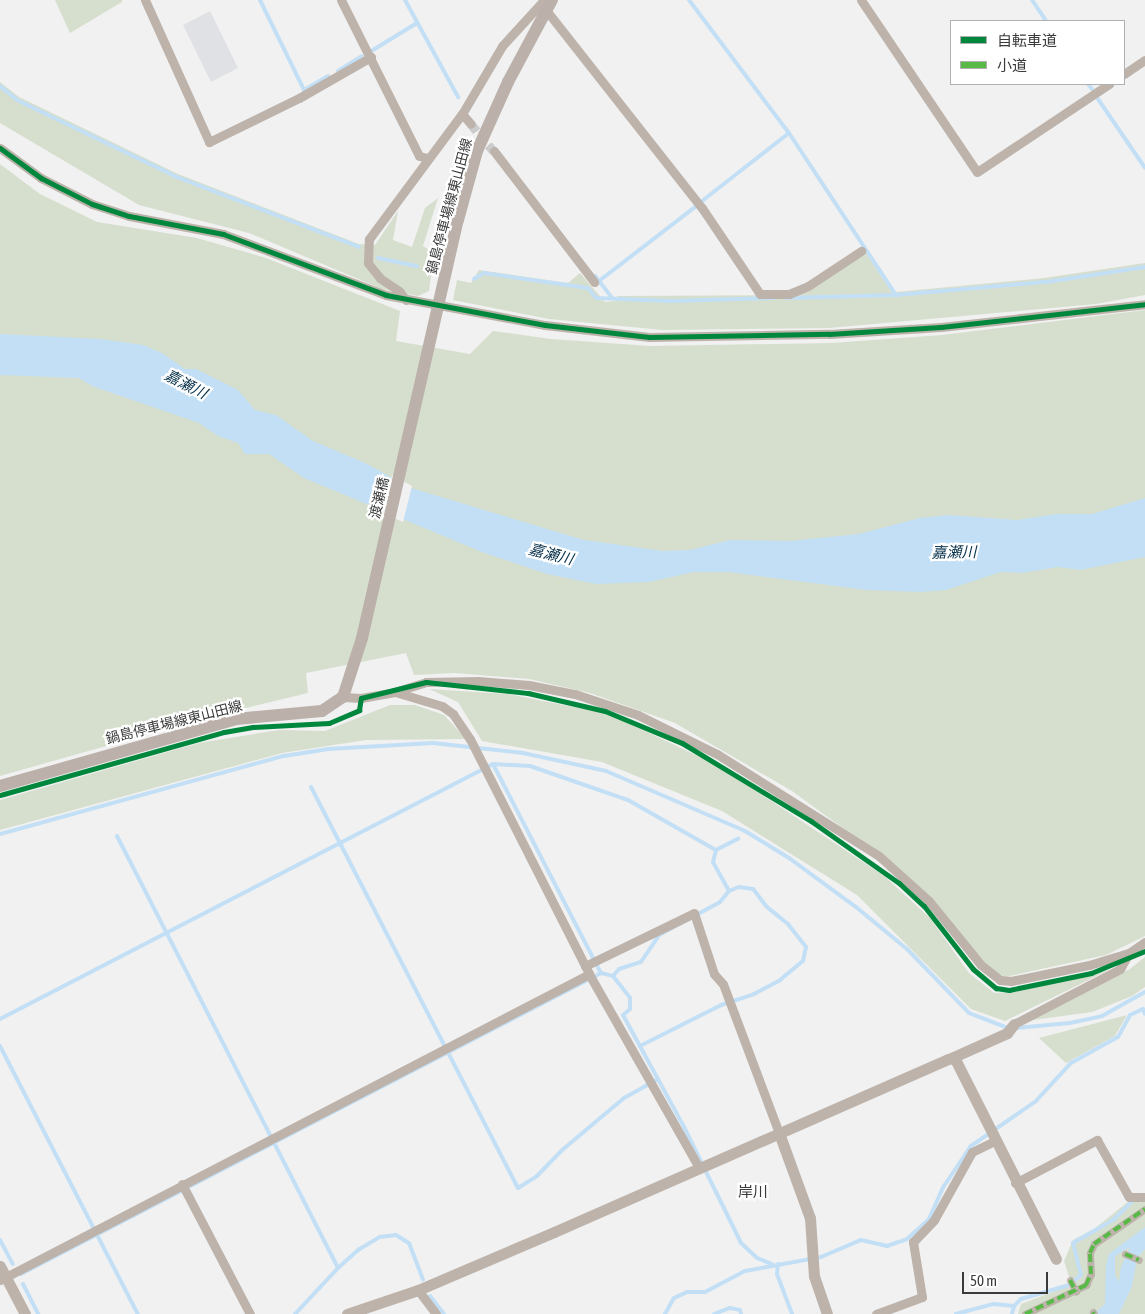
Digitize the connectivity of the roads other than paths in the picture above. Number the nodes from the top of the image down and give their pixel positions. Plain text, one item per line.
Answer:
1 (145, 0) edge
2 (341, 0) edge
3 (861, 0) edge
4 (548, 3) edge
5 (370, 57) junction
6 (1145, 60) edge
7 (1125, 73) edge
8 (1108, 85) edge
9 (462, 114) junction
10 (471, 124) tunnel mouth
11 (0, 148) edge
12 (494, 151) tunnel mouth
13 (427, 158) junction
14 (861, 251) dead end
15 (594, 282) dead end
16 (406, 300) junction
17 (1145, 304) edge
18 (437, 311) junction
19 (345, 691) junction
20 (394, 692) junction
21 (0, 786) edge
22 (1145, 942) edge
23 (1129, 953) junction
24 (591, 968) junction
25 (1010, 1028) joint
26 (954, 1057) junction
27 (779, 1133) junction
28 (995, 1141) junction
29 (704, 1166) junction
30 (1015, 1183) junction
31 (184, 1188) junction
32 (1145, 1197) edge
33 (1145, 1209) edge
34 (1125, 1254) dead end
35 (1056, 1259) dead end
36 (1138, 1260) dead end
37 (2, 1274) edge
38 (418, 1290) junction
39 (25, 1314) edge
40 (250, 1314) edge
41 (347, 1314) edge
42 (436, 1314) edge
43 (827, 1314) edge
44 (876, 1314) edge
45 (1025, 1314) edge

1 - 5 street
2 - 5 street
3 - 8 street
4 - 9 street
4 - 14 street
4 - 18 main road, 鍋島停車場線東山田線
5 - 13 street
6 - 7 street
9 - 10 street
9 - 13 street
11 - 16 street
12 - 15 street
13 - 16 street
16 - 18 street
17 - 18 street
18 - 19 main road, 渡瀬橋
19 - 20 street
19 - 21 main road, 鍋島停車場線東山田線
20 - 23 street
20 - 24 street
22 - 23 street
23 - 25 street
24 - 27 street
24 - 29 street
24 - 31 street
25 - 26 street
26 - 27 street
26 - 28 street
27 - 29 street
27 - 43 street
28 - 30 street
28 - 44 street
29 - 38 street
30 - 32 street
30 - 35 street
31 - 37 street
31 - 40 street
33 - 45 street
34 - 36 street
37 - 39 street
38 - 41 street
38 - 42 street

